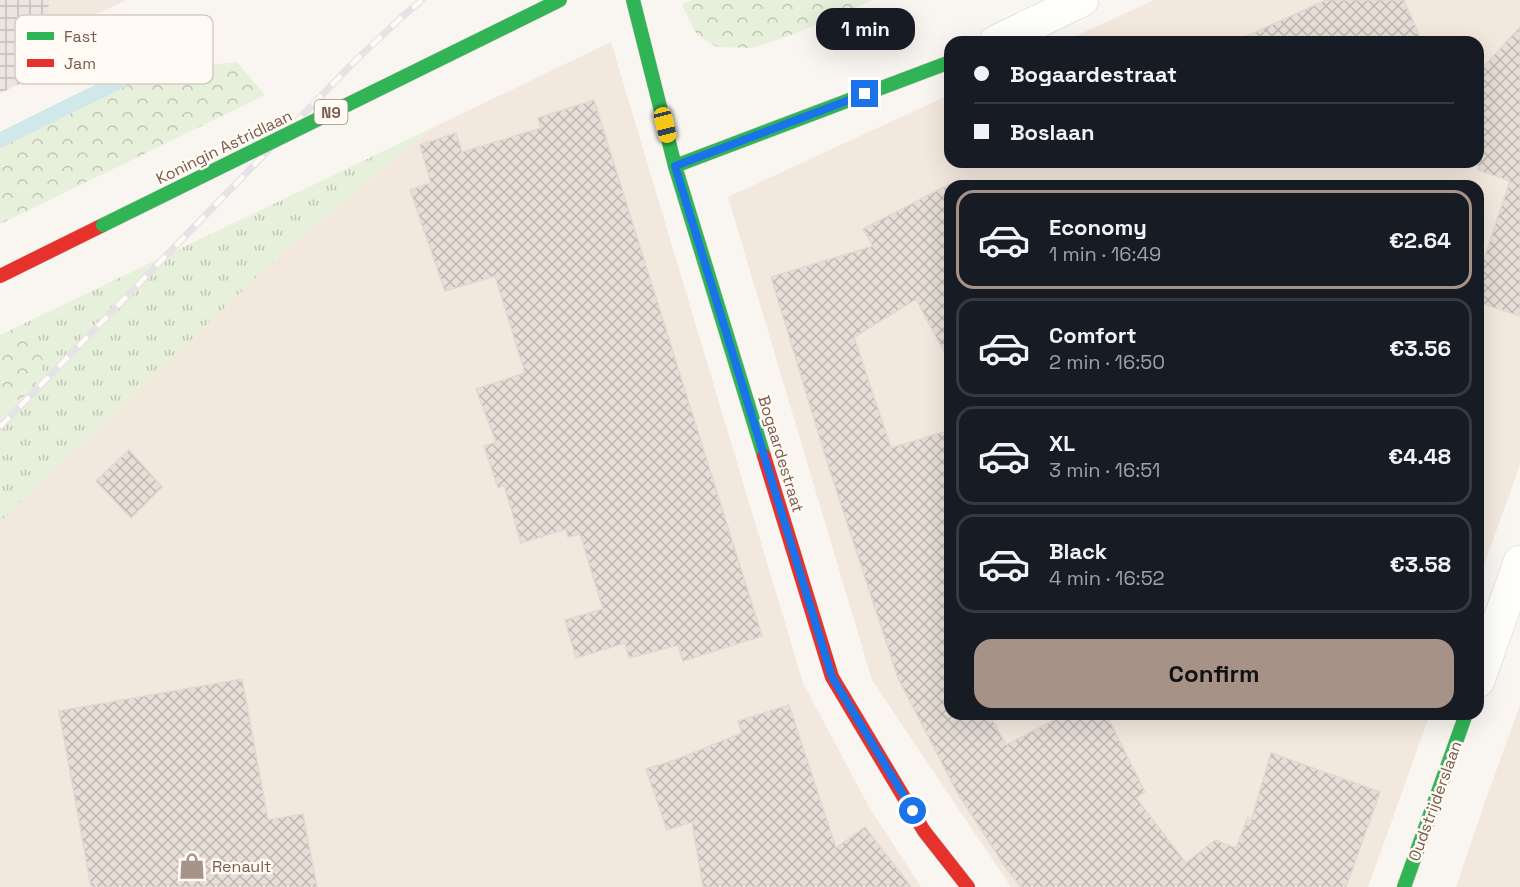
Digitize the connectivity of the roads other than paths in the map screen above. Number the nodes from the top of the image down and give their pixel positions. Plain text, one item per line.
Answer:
1 (560, 0) edge
2 (633, 0) edge
3 (1082, 0) edge
4 (1008, 36) edge
5 (944, 64) edge
6 (675, 166) junction
7 (0, 276) edge
8 (1520, 562) edge
9 (1509, 633) edge
10 (1484, 672) edge
11 (1464, 720) edge
12 (968, 887) edge
13 (1404, 887) edge

1 - 7 street, Koningin Astridlaan / N9, bridge
2 - 6 street, Bogaardestraat
3 - 4 street
5 - 6 street
6 - 12 street, Bogaardestraat
8 - 9 street
9 - 10 street
11 - 13 street, Oudstrijderslaan

